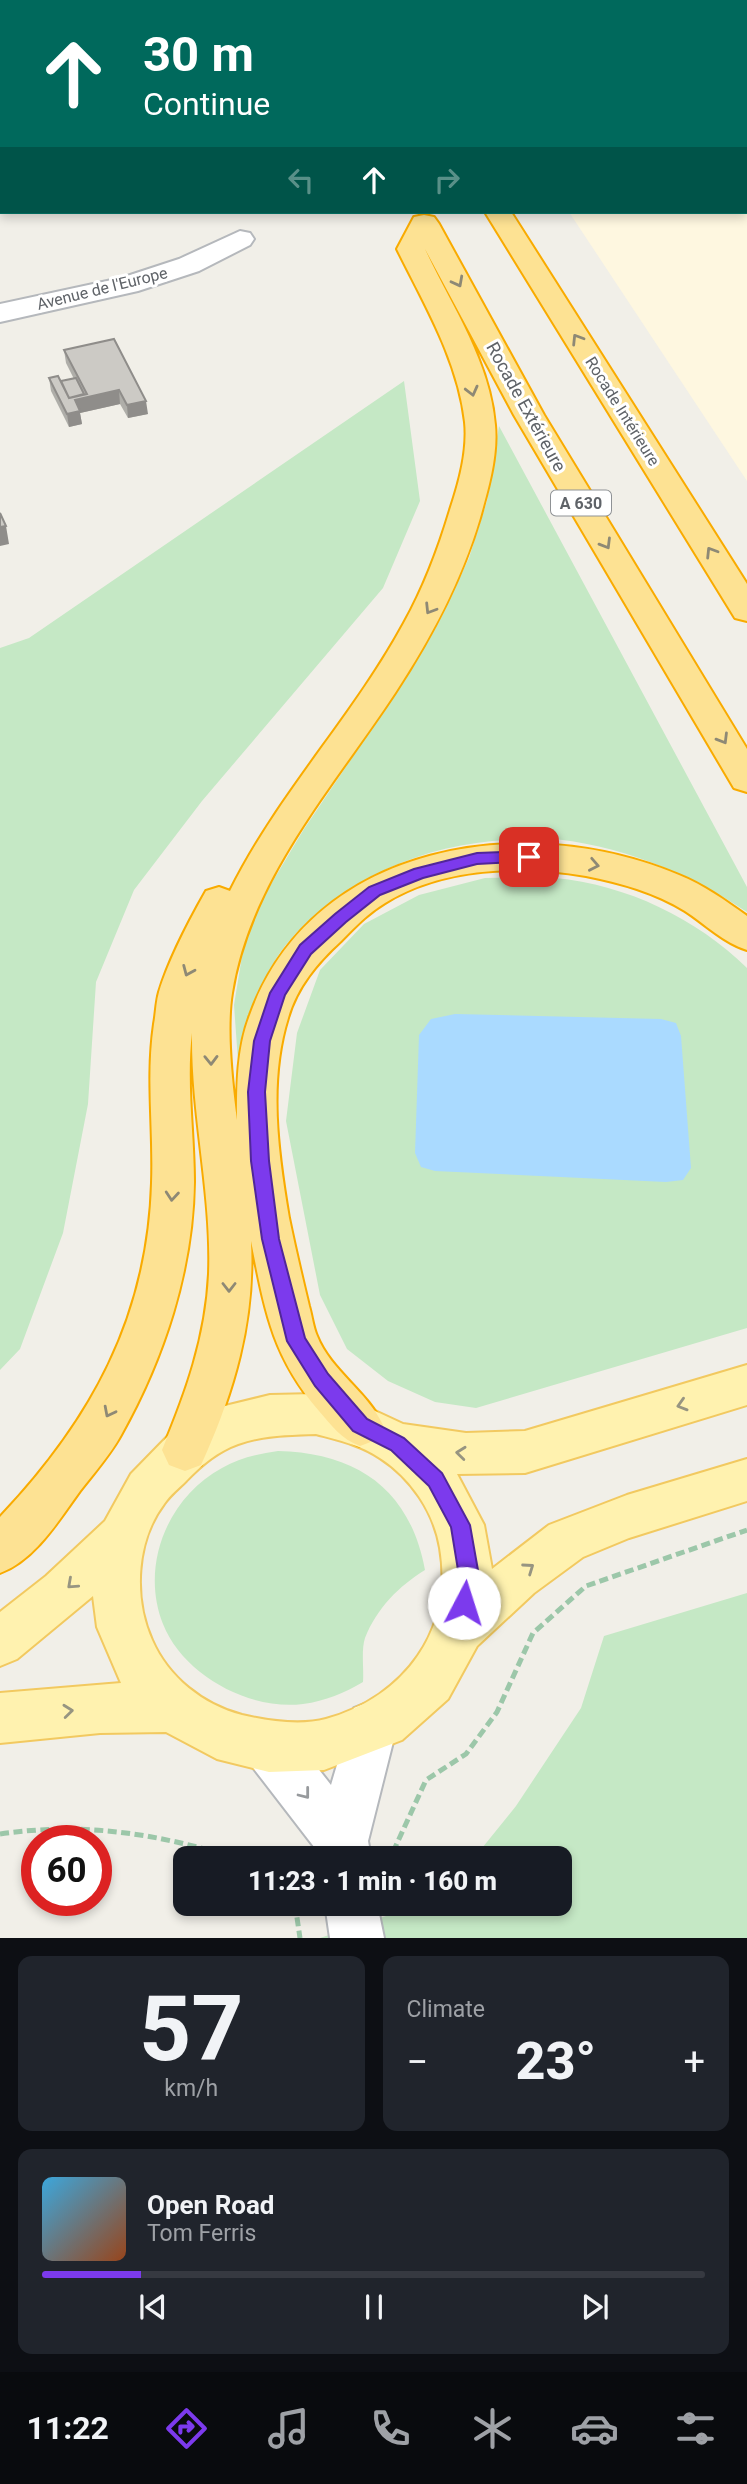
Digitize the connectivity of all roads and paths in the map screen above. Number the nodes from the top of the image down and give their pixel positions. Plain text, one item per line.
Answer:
1 (499, 214) edge
2 (421, 217) edge
3 (240, 239) dead end
4 (0, 313) edge
5 (747, 610) edge
6 (747, 779) edge
7 (307, 795) junction
8 (747, 936) edge
9 (747, 1385) edge
10 (379, 1434) junction
11 (185, 1450) junction
12 (747, 1480) edge
13 (747, 1530) edge
14 (122, 1537) junction
15 (0, 1551) edge
16 (460, 1629) junction
17 (0, 1642) edge
18 (171, 1707) junction
19 (0, 1718) edge
20 (372, 1727) junction
21 (269, 1747) junction
22 (0, 1834) edge
23 (198, 1846) edge
24 (340, 1846) edge
25 (344, 1846) edge
26 (396, 1846) edge
27 (297, 1916) edge
28 (353, 1916) edge
29 (300, 1938) edge
30 (357, 1938) edge

5 -> 1 highway, Rocade Intérieure
2 -> 6 highway, Rocade Extérieure / A 630
2 -> 7 highway
3 - 4 street, Avenue de l'Europe
7 -> 11 highway
7 -> 15 highway
10 -> 8 highway
9 -> 10 main road
10 - 11 main road
10 - 16 main road
11 - 14 main road
16 -> 12 main road
13 - 26 path
14 -> 17 main road
14 - 18 main road
16 - 20 main road
19 -> 18 main road
18 - 21 main road
20 - 21 main road
20 - 25 street
21 -> 24 street
22 - 23 path
27 - 29 path
28 - 30 street

